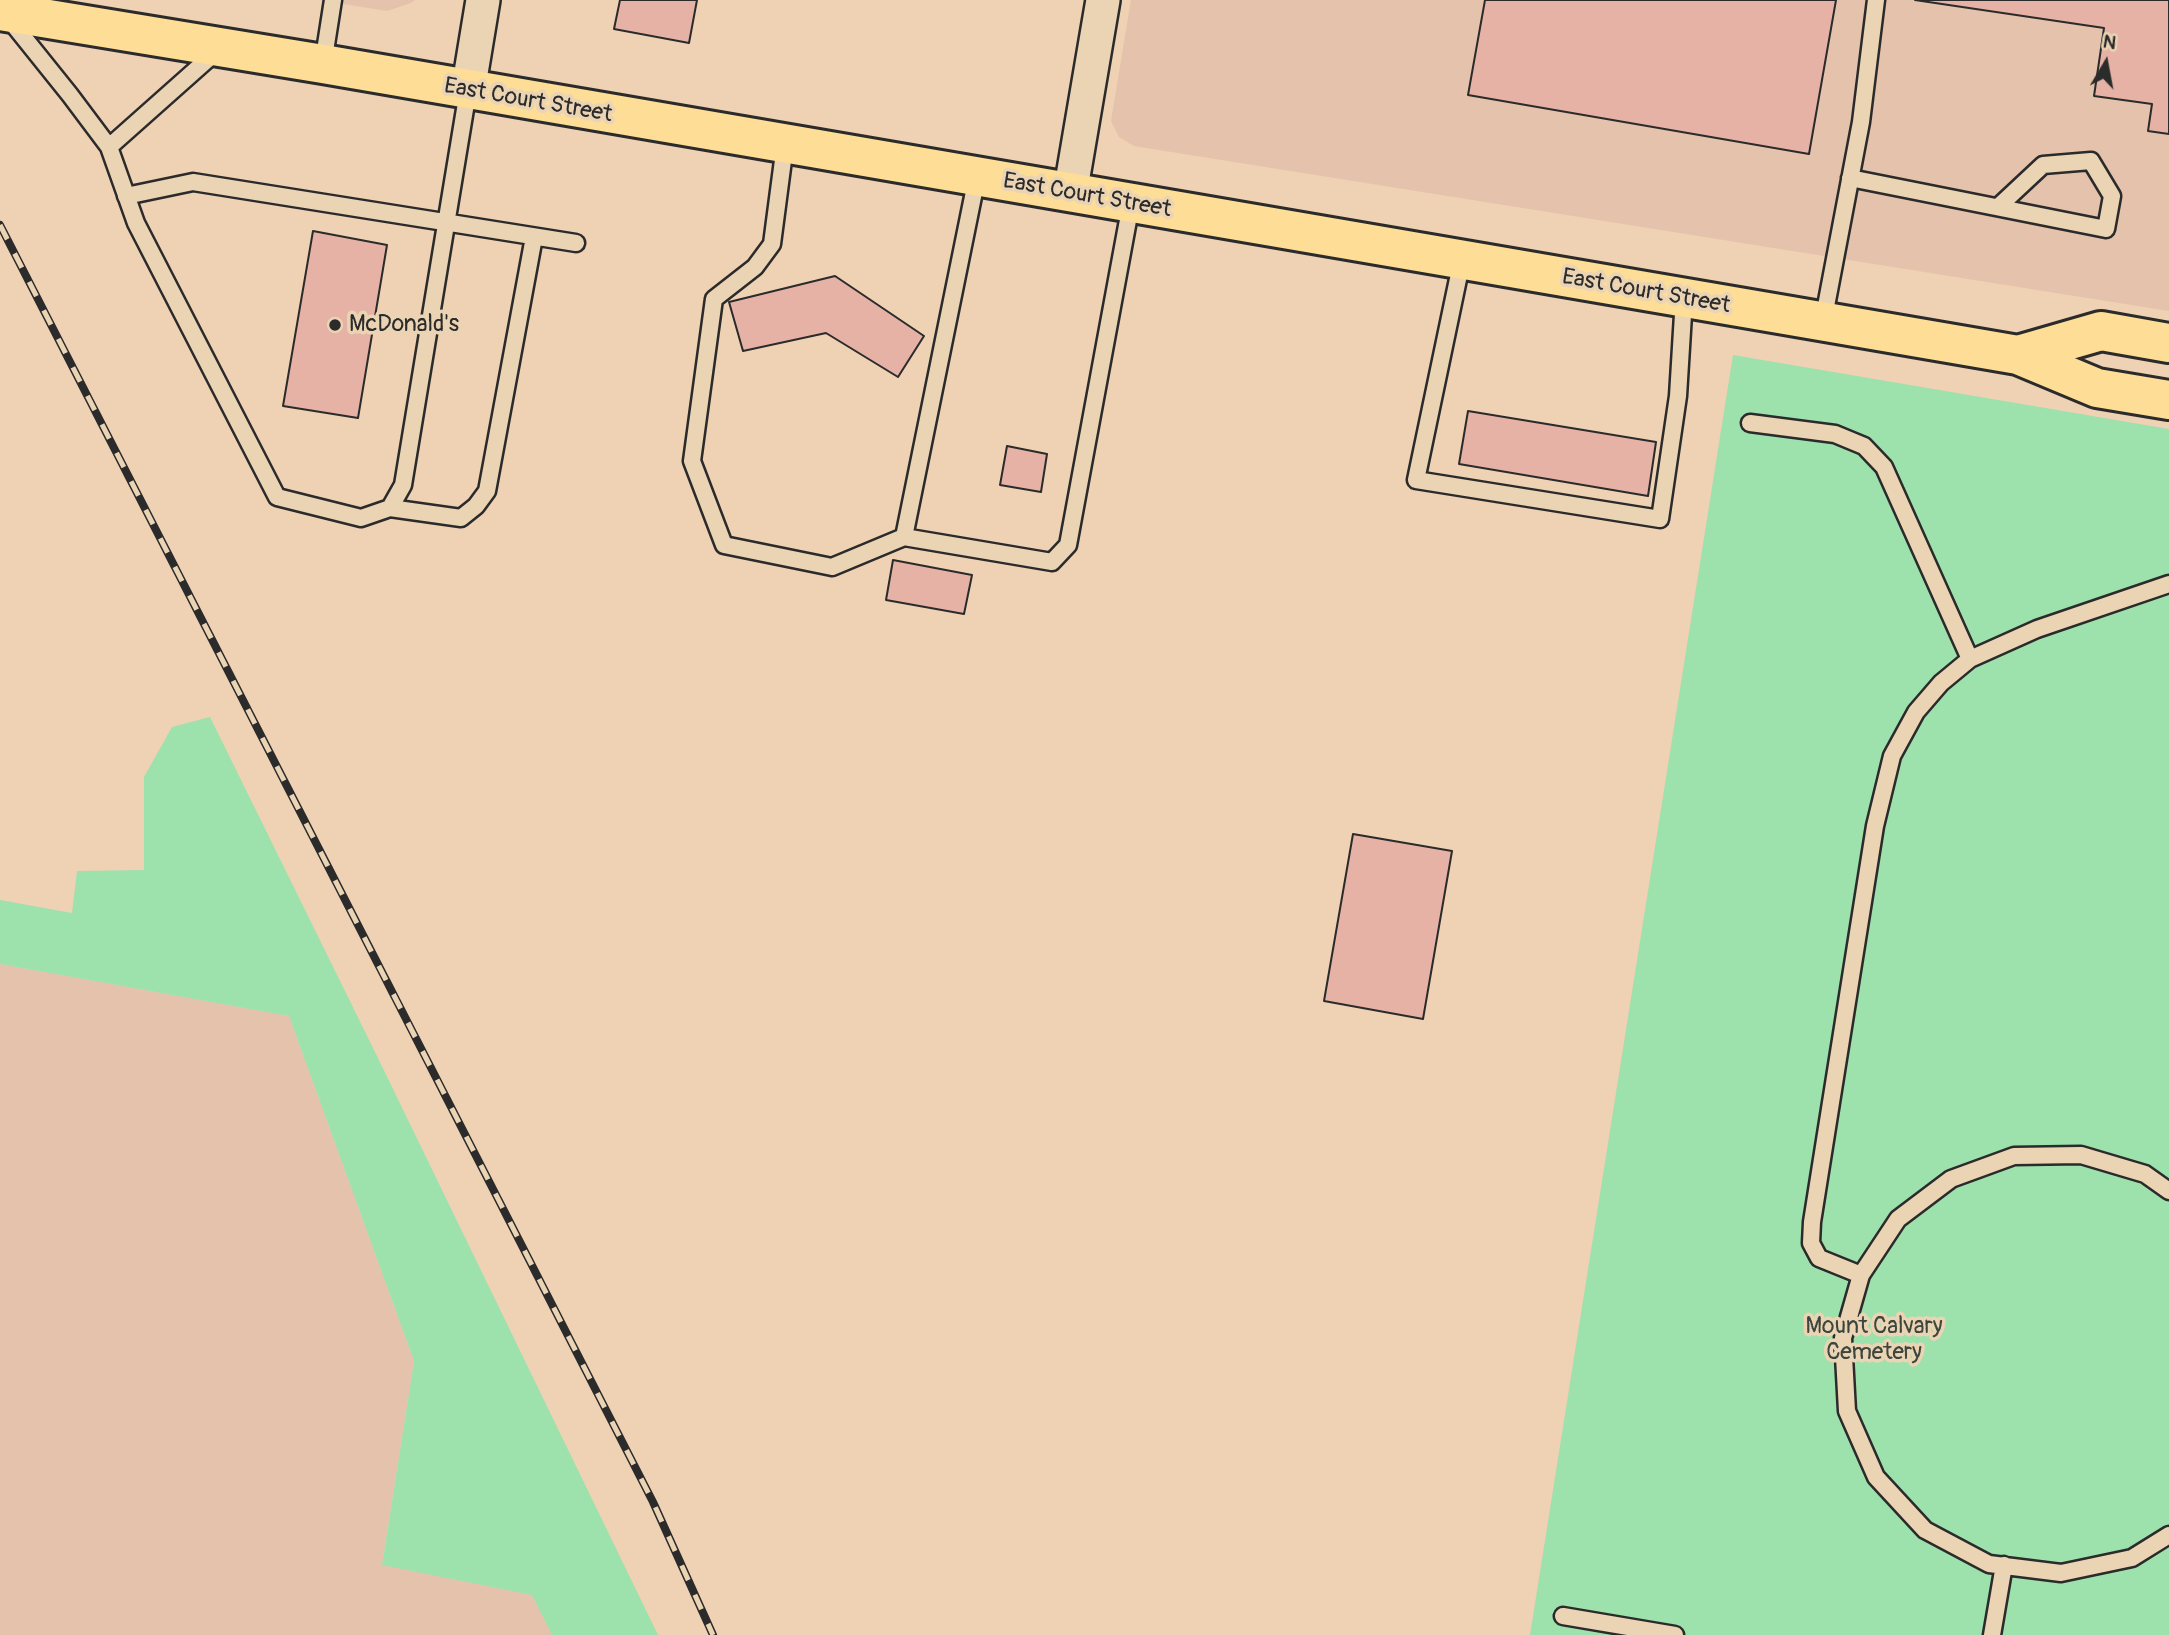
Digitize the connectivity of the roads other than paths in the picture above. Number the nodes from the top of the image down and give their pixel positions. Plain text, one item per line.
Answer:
1 (333, 0) edge
2 (483, 0) edge
3 (1103, 0) edge
4 (1876, 0) edge
5 (60, 11) edge
6 (1, 12) edge
7 (220, 49) junction
8 (323, 64) junction
9 (468, 91) junction
10 (785, 145) junction
11 (109, 147) junction
12 (977, 177) junction
13 (1850, 178) junction
14 (1070, 194) junction
15 (127, 196) junction
16 (1131, 204) junction
17 (1998, 207) junction
18 (446, 224) junction
19 (534, 237) junction
20 (576, 243) dead end
21 (1462, 260) junction
22 (1684, 298) junction
23 (1823, 321) junction
24 (2169, 343) edge
25 (2018, 355) junction
26 (2169, 400) edge
27 (1751, 423) dead end
28 (390, 508) junction
29 (905, 537) junction
30 (2169, 584) edge
31 (1970, 659) junction
32 (2169, 1191) edge
33 (1861, 1275) junction
34 (2169, 1535) edge
35 (2004, 1566) junction
36 (1563, 1616) dead end
37 (1675, 1635) edge
38 (1992, 1635) edge

1 - 8 lane
2 - 9 street
3 - 14 street
4 - 13 lane
5 - 6 main road, East Court Street
5 - 7 main road, East Court Street
6 - 11 lane
7 - 8 main road, East Court Street
7 - 11 lane
8 - 9 main road, East Court Street
9 - 10 main road, East Court Street
9 - 18 lane
10 - 12 main road, East Court Street
10 - 29 lane
11 - 15 lane
12 - 14 main road, East Court Street
12 - 29 lane
13 - 17 lane
13 - 23 lane
14 - 16 main road, East Court Street
15 - 18 lane
15 - 28 lane
16 - 21 main road, East Court Street
16 - 29 lane
17 - 17 lane
18 - 19 lane
18 - 28 lane
19 - 20 lane
19 - 28 lane
21 - 22 main road, East Court Street
21 - 22 lane
22 - 23 main road, East Court Street
23 - 25 main road, East Court Street
24 - 25 main road
25 - 26 main road, East Court Street
27 - 31 lane
30 - 31 lane
31 - 33 lane
32 - 33 lane
33 - 35 lane
34 - 35 lane
35 - 38 lane
36 - 37 lane

